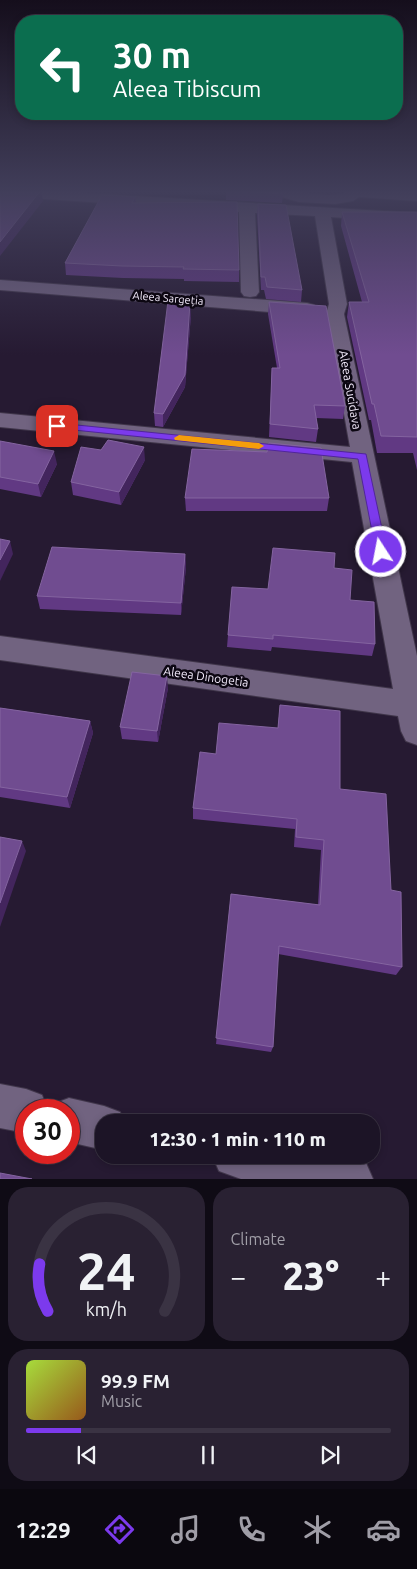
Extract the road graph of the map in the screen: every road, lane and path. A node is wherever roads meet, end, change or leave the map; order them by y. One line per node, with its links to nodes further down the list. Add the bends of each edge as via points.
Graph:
1 (248, 245): 4 (street)
2 (328, 245): 5 (street, Aleea Sucidava, via 338,304)
3 (0, 284): 5 (street, Aleea Sargeția)
4 (250, 292)
5 (335, 314): 7 (street, Aleea Sucidava)
6 (0, 420): 7 (street)
7 (362, 456): 9 (street, Aleea Sucidava)
8 (0, 648): 9 (street, Aleea Dinogetia)
9 (414, 718)
10 (0, 1106): 11 (street)
11 (15, 1109)
12 (80, 1123): 13 (street)
13 (95, 1126)
14 (278, 1164): 15 (street)
15 (350, 1179)

